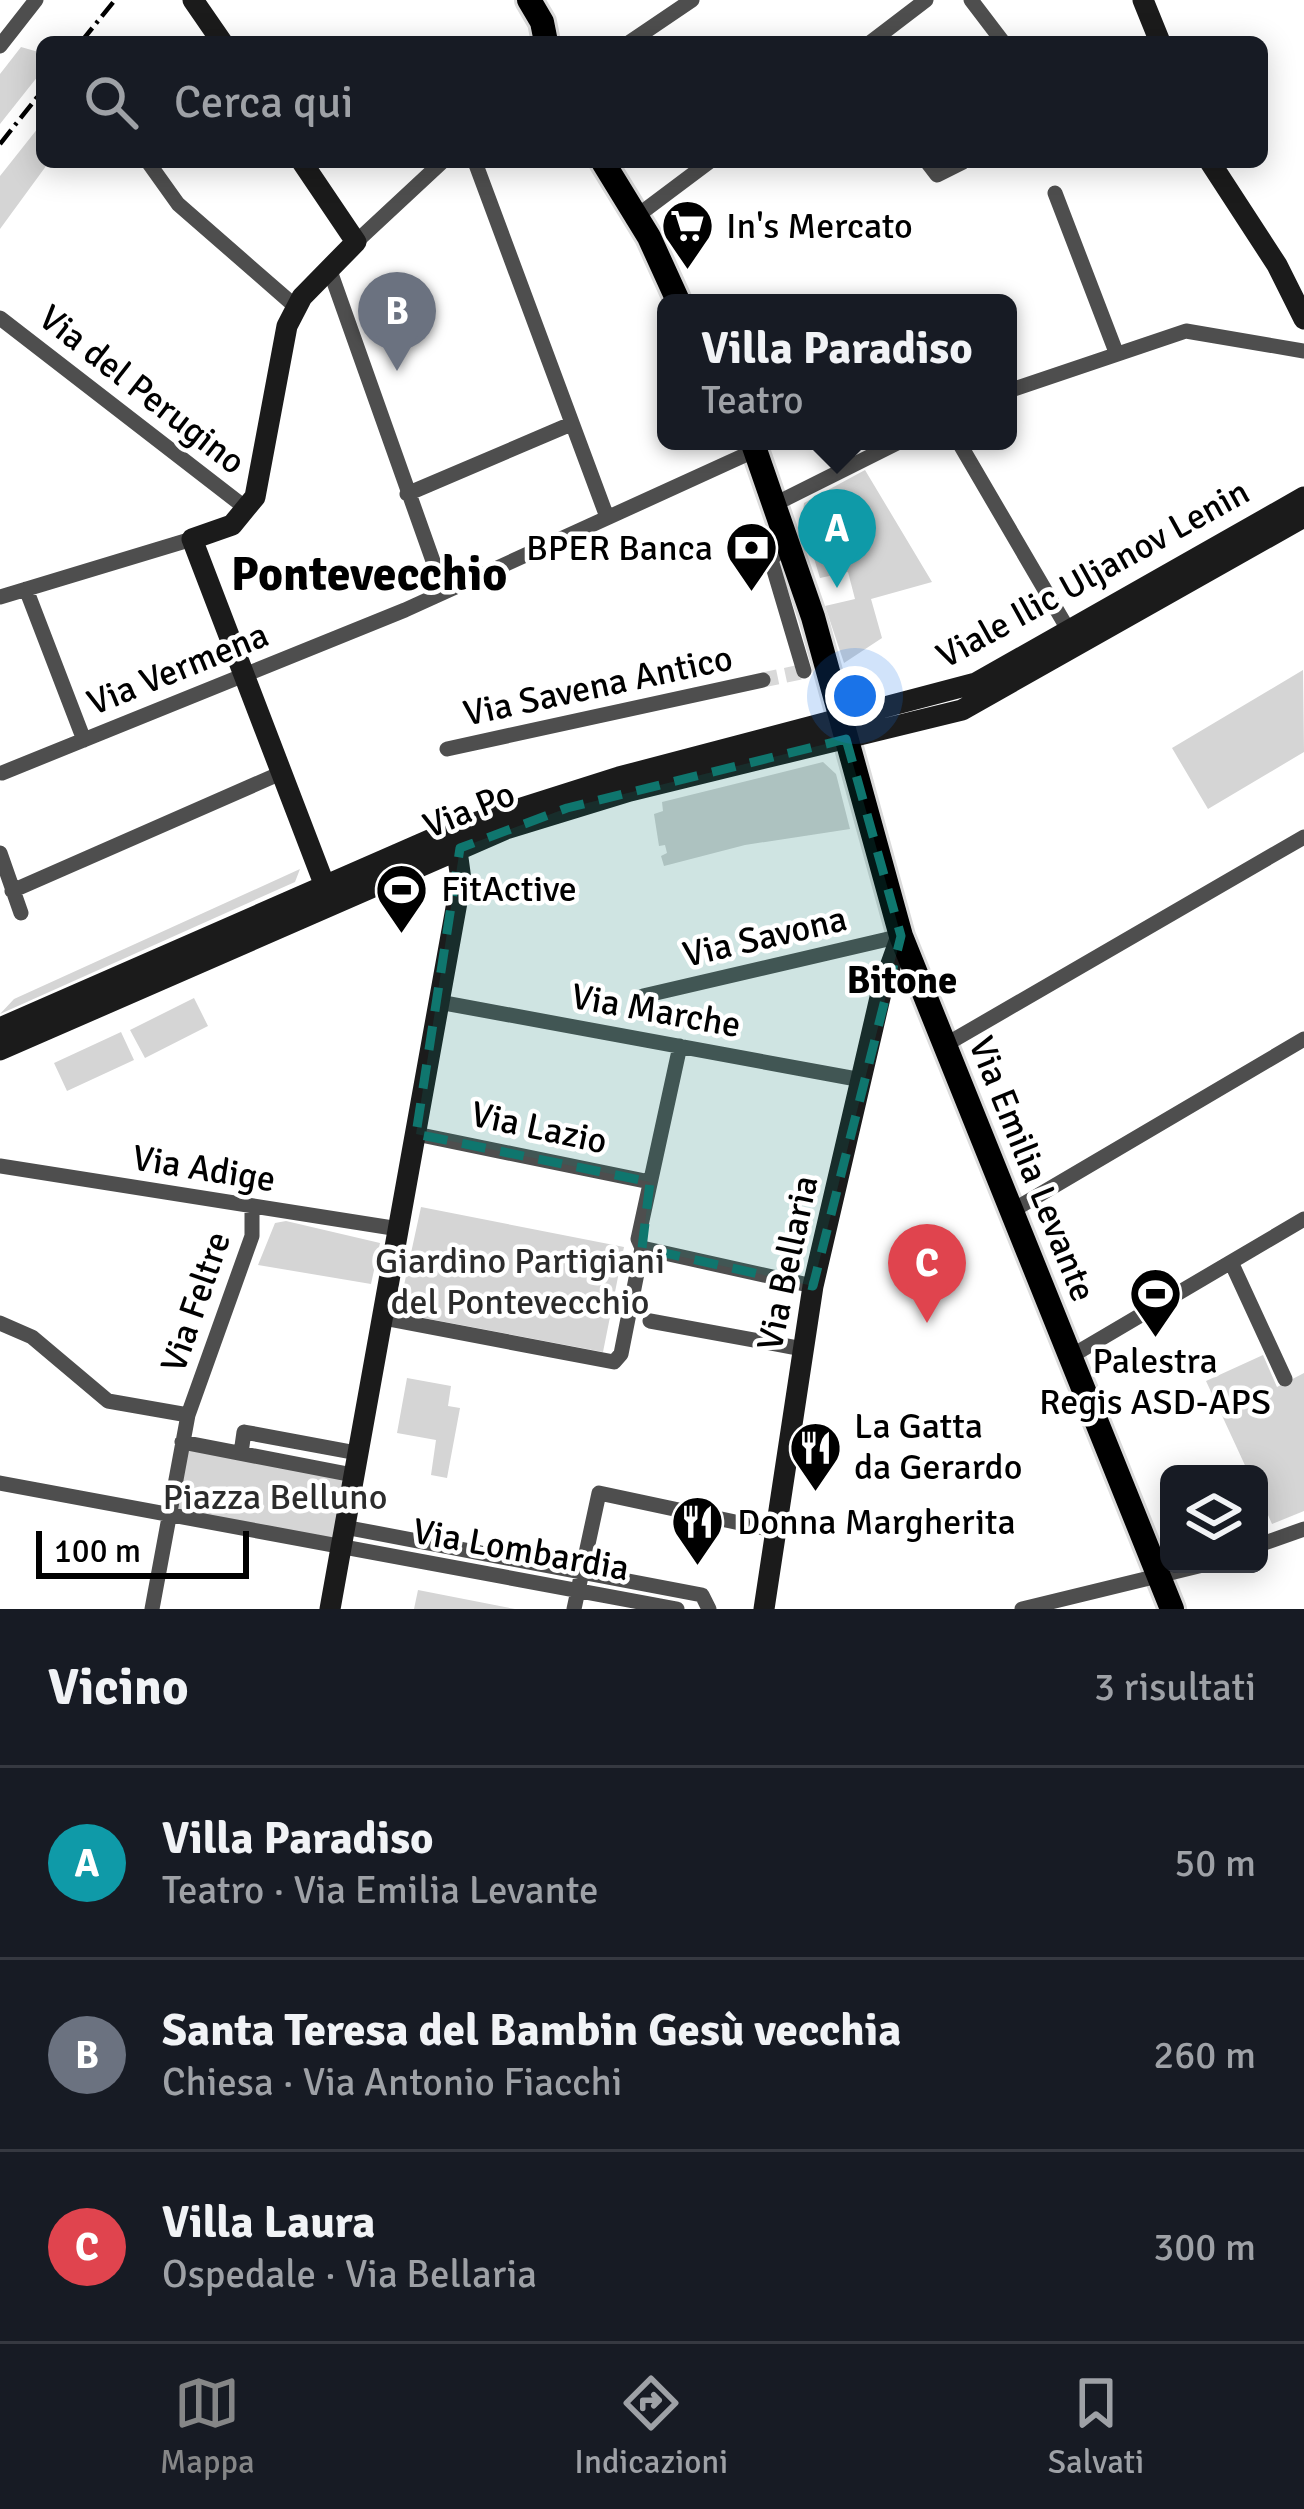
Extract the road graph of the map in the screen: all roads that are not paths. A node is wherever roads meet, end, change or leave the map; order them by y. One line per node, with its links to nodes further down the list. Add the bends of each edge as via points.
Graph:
1 (36, 0): 14 (street)
2 (193, 0): 8 (street)
3 (692, 0): 10 (street)
4 (926, 0): 11 (street)
5 (971, 0): 12 (street)
6 (1143, 0): 13 (street)
7 (529, 1): 9 (main road)
8 (217, 36)
9 (543, 36)
10 (639, 36)
11 (879, 36)
12 (998, 36)
13 (1154, 36)
14 (0, 46)
15 (152, 168): 27 (street, via 178,204)
16 (306, 168): 24 (street)
17 (436, 168): 24 (street)
18 (478, 168): 33 (street)
19 (606, 168): 23 (main road)
20 (702, 168): 23 (street)
21 (1214, 168): 29 (street)
22 (1055, 193): 31 (street)
23 (633, 219): 26 (main road, via 639,244)
24 (356, 242): 25 (street)
25 (329, 268): 27 (street); 38 (street)
26 (674, 294)
27 (296, 307): 41 (street)
28 (0, 318): 41 (street, Via del Perugino)
29 (1304, 319)
30 (1304, 351): 31 (street, via 1200,330)
31 (1116, 352): 32 (street)
32 (1017, 388)
33 (571, 424): 38 (street); 43 (street)
34 (744, 450): 43 (street, Via Vermena)
35 (756, 450): 40 (main road, Via Emilia Levante)
36 (883, 450): 40 (street)
37 (963, 450): 48 (street)
38 (407, 494): 46 (street)
39 (1304, 496): 48 (street, Viale Ilic Uljanov Lenin)
40 (777, 503): 51 (main road, Via Emilia Levante, via 811,670)
41 (248, 509): 44 (street, via 232,525)
42 (1304, 517): 51 (street, Viale Ilic Uljanov Lenin, via 982,700)
43 (607, 518): 46 (street, Via Vermena)
44 (192, 539): 45 (street); 49 (street)
45 (26, 590): 47 (street); 52 (street, Via Vermena)
46 (444, 592): 49 (street, Via Vermena)
47 (0, 597)
48 (1069, 631): 51 (street, Viale Ilic Uljanov Lenin, via 957,691)
49 (243, 675): 52 (street, Via Vermena); 55 (street)
50 (763, 680): 53 (street, Via Savena Antico)
51 (844, 730): 57 (street, Via Po); 62 (main road, Via Emilia Levante)
52 (84, 740): 54 (street, Via Vermena)
53 (447, 749)
54 (2, 772)
55 (281, 773): 59 (street); 60 (street)
56 (1304, 837): 67 (street)
57 (456, 839): 60 (street, Via Po); 64 (street, via 461,880)
58 (0, 853): 59 (street)
59 (12, 891): 61 (street)
60 (328, 893): 65 (street, Via Po); 69 (street, Via Po)
61 (20, 913)
62 (901, 936): 63 (street, Via Savona); 67 (main road, Via Emilia Levante); 70 (street, Via Bellaria)
63 (643, 996)
64 (439, 1002): 68 (street, Via Marche); 71 (street)
65 (0, 1028)
66 (1304, 1039): 75 (street)
67 (945, 1045): 75 (main road, Via Emilia Levante)
68 (680, 1046): 70 (street, Via Marche); 73 (street)
69 (0, 1050)
70 (862, 1080): 80 (street, Via Bellaria)
71 (416, 1133): 73 (street, Via Lazio); 77 (street)
72 (0, 1166): 74 (street, Via Adige)
73 (650, 1182): 78 (street)
74 (252, 1207): 77 (street, Via Adige); 87 (street, Via Feltre, via 252,1236)
75 (1010, 1212): 85 (main road, Via Emilia Levante)
76 (1304, 1219): 79 (street)
77 (400, 1229): 81 (street)
78 (642, 1248): 80 (street); 81 (street, via 614,1362)
79 (1232, 1262): 85 (street); 86 (street)
80 (813, 1286): 84 (street, Via Bellaria)
81 (383, 1318): 89 (street)
82 (650, 1322): 84 (street)
83 (0, 1324): 87 (street, via 32,1337 108,1401)
84 (803, 1349): 93 (street, Via Bellaria)
85 (1068, 1358): 98 (main road, Via Emilia Levante)
86 (1285, 1378)
87 (188, 1415): 88 (street)
88 (182, 1442): 89 (street, via 241,1453 244,1432); 91 (street)
89 (355, 1464): 94 (street)
90 (0, 1483): 91 (street, Via Lombardia)
91 (168, 1514): 94 (street, Via Lombardia); 100 (street)
92 (1304, 1529): 95 (street)
93 (773, 1530): 96 (street, Via Lombardia, via 599,1493); 105 (street, Via Bellaria)
94 (342, 1537): 96 (street, Via Lombardia); 99 (street, Via Lombardia); 101 (street)
95 (1268, 1542)
96 (583, 1573): 99 (street); 104 (street, Via Lombardia, via 702,1595)
97 (1174, 1573): 98 (street)
98 (1159, 1577): 106 (street); 107 (main road, Via Emilia Levante)
99 (579, 1591): 102 (street); 103 (street, Via Lombardia)
100 (152, 1609)
101 (330, 1609)
102 (574, 1609)
103 (677, 1609)
104 (709, 1609)
105 (764, 1609)
106 (1022, 1609)
107 (1172, 1609)

